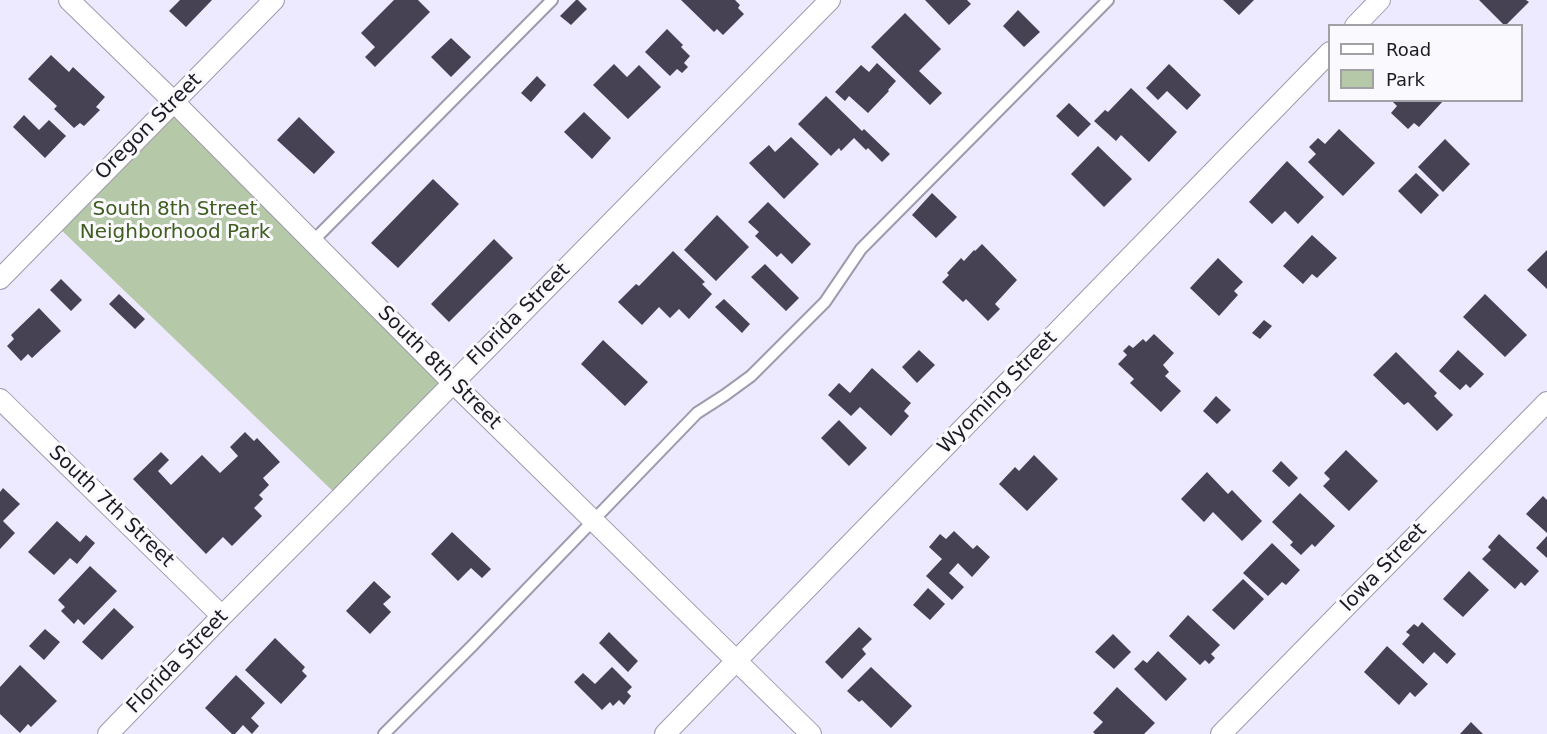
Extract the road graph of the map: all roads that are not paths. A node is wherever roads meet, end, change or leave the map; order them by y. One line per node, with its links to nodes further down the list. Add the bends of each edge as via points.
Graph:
1 (69, 0): 9 (street, South 8th Street)
2 (274, 0): 9 (street, Oregon Street)
3 (552, 0): 10 (lane)
4 (830, 0): 12 (street, Florida Street)
5 (1108, 0): 15 (lane, via 861,249 825,302 751,376 697,413)
6 (1380, 0): 7 (street)
7 (1357, 24)
8 (1328, 53): 17 (street, Wyoming Street)
9 (174, 102): 10 (street, South 8th Street); 11 (street, Oregon Street)
10 (313, 242): 12 (street, South 8th Street)
11 (0, 279)
12 (453, 383): 15 (street, South 8th Street); 16 (street, Florida Street)
13 (0, 399): 16 (street, South 7th Street)
14 (1547, 402): 22 (street, Iowa Street)
15 (592, 520): 17 (street, South 8th Street); 19 (lane)
16 (222, 616): 18 (street, Florida Street)
17 (737, 661): 20 (street, Wyoming Street); 21 (street, South 8th Street)
18 (108, 734)
19 (384, 734)
20 (665, 734)
21 (811, 734)
22 (1221, 734)

